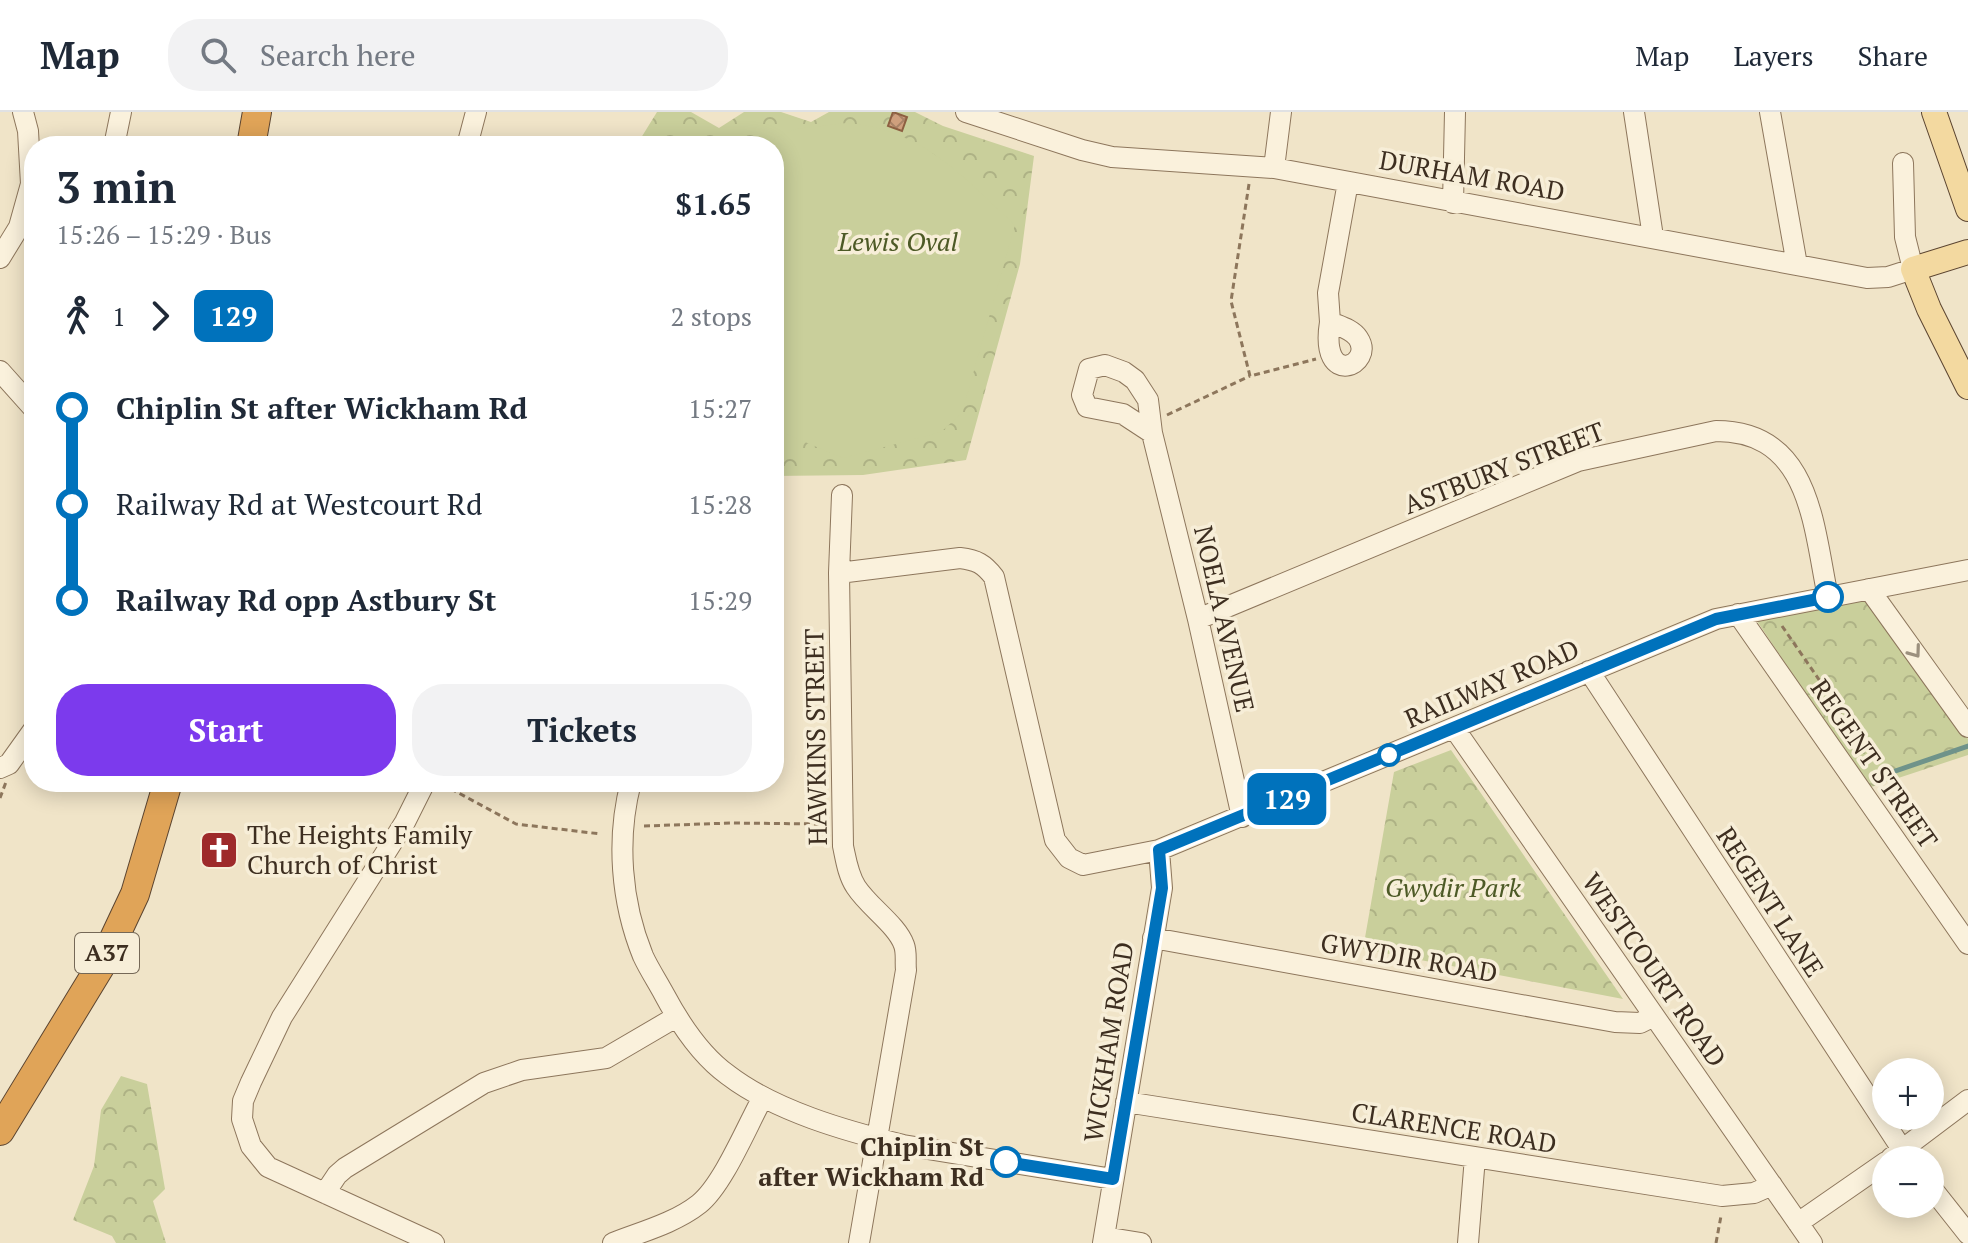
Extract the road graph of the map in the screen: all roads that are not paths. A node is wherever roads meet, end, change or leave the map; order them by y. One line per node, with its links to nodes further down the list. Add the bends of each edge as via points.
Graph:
1 (23, 112): 11 (street)
2 (121, 112): 12 (street)
3 (257, 112): 13 (highway)
4 (476, 112): 14 (street)
5 (966, 112): 16 (street, DURHAM ROAD, via 1112,157)
6 (1281, 112): 16 (street)
7 (1455, 112): 18 (street)
8 (1634, 112): 21 (street)
9 (1770, 112): 24 (street)
10 (1934, 112): 19 (main road)
11 (28, 136)
12 (116, 136)
13 (253, 136)
14 (470, 136)
15 (1903, 163): 25 (street, via 1905,237)
16 (1274, 168): 17 (street, DURHAM ROAD)
17 (1348, 182): 18 (street, DURHAM ROAD); 26 (street, via 1328,293)
18 (1453, 203): 21 (street, DURHAM ROAD)
19 (1968, 209)
20 (24, 212): 23 (street)
21 (1653, 237): 24 (street, DURHAM ROAD)
22 (1968, 252): 25 (main road, DURHAM ROAD)
23 (0, 258)
24 (1797, 265): 25 (street, DURHAM ROAD, via 1867,278)
25 (1913, 269): 28 (main road)
26 (1330, 322)
27 (0, 371): 29 (street)
28 (1968, 387)
29 (24, 390)
30 (1152, 433): 37 (street, NOELA AVENUE)
31 (842, 495): 33 (street, HAWKINS STREET)
32 (1968, 570): 34 (street, RAILWAY ROAD)
33 (839, 573): 47 (street, RAILWAY ROAD, via 960,558 985,566 994,577 1060,850 1083,865); 56 (street, HAWKINS STREET, via 843,846 854,884 900,938 905,954)
34 (1869, 589): 35 (street, RAILWAY ROAD); 39 (street, one-way to 39)
35 (1828, 597): 36 (street, RAILWAY ROAD); 37 (street, ASTBURY STREET, via 1808,500 1796,472 1761,441 1716,431 1578,461)
36 (1738, 614): 38 (street, RAILWAY ROAD); 49 (street, REGENT STREET)
37 (1198, 619): 46 (street, NOELA AVENUE)
38 (1589, 671): 40 (street, RAILWAY ROAD); 57 (street, REGENT LANE)
39 (1968, 727)
40 (1454, 728): 46 (street, RAILWAY ROAD); 50 (street, WESTCOURT ROAD)
41 (24, 743): 42 (street)
42 (0, 768)
43 (165, 792): 55 (highway, A37, via 135,894 103,962)
44 (427, 792): 63 (street, via 276,1028 243,1101 245,1133 259,1158 278,1174)
45 (629, 792): 51 (street, via 622,840 628,907 644,959)
46 (1242, 817): 47 (street, RAILWAY ROAD)
47 (1159, 850): 48 (street, WICKHAM ROAD, via 1162,877)
48 (1153, 938): 50 (street, GWYDIR ROAD, via 1615,1022 1640,1023); 54 (street, WICKHAM ROAD)
49 (1968, 944)
50 (1654, 1016): 62 (street, WESTCOURT ROAD)
51 (676, 1017): 52 (street, via 726,1074); 63 (street, via 606,1058 522,1070 484,1083 345,1168)
52 (763, 1097): 56 (street); 69 (street, via 706,1198 683,1214)
53 (1968, 1100): 58 (street)
54 (1126, 1102): 59 (street, CLARENCE ROAD); 61 (street, WICKHAM ROAD)
55 (0, 1131)
56 (877, 1138): 61 (street); 70 (street, HAWKINS STREET)
57 (1888, 1146)
58 (1911, 1146)
59 (1475, 1157): 62 (street, CLARENCE ROAD, via 1722,1196); 72 (street)
60 (1872, 1174): 65 (street)
61 (1113, 1179): 67 (street, WICKHAM ROAD)
62 (1772, 1185): 65 (street, WESTCOURT ROAD)
63 (325, 1193): 68 (street)
64 (1944, 1204): 66 (street)
65 (1798, 1223): 73 (street, WESTCOURT ROAD)
66 (1968, 1234)
67 (1103, 1240): 71 (street)
68 (434, 1243)
69 (613, 1243)
70 (859, 1243)
71 (1141, 1243)
72 (1468, 1243)
73 (1812, 1243)

